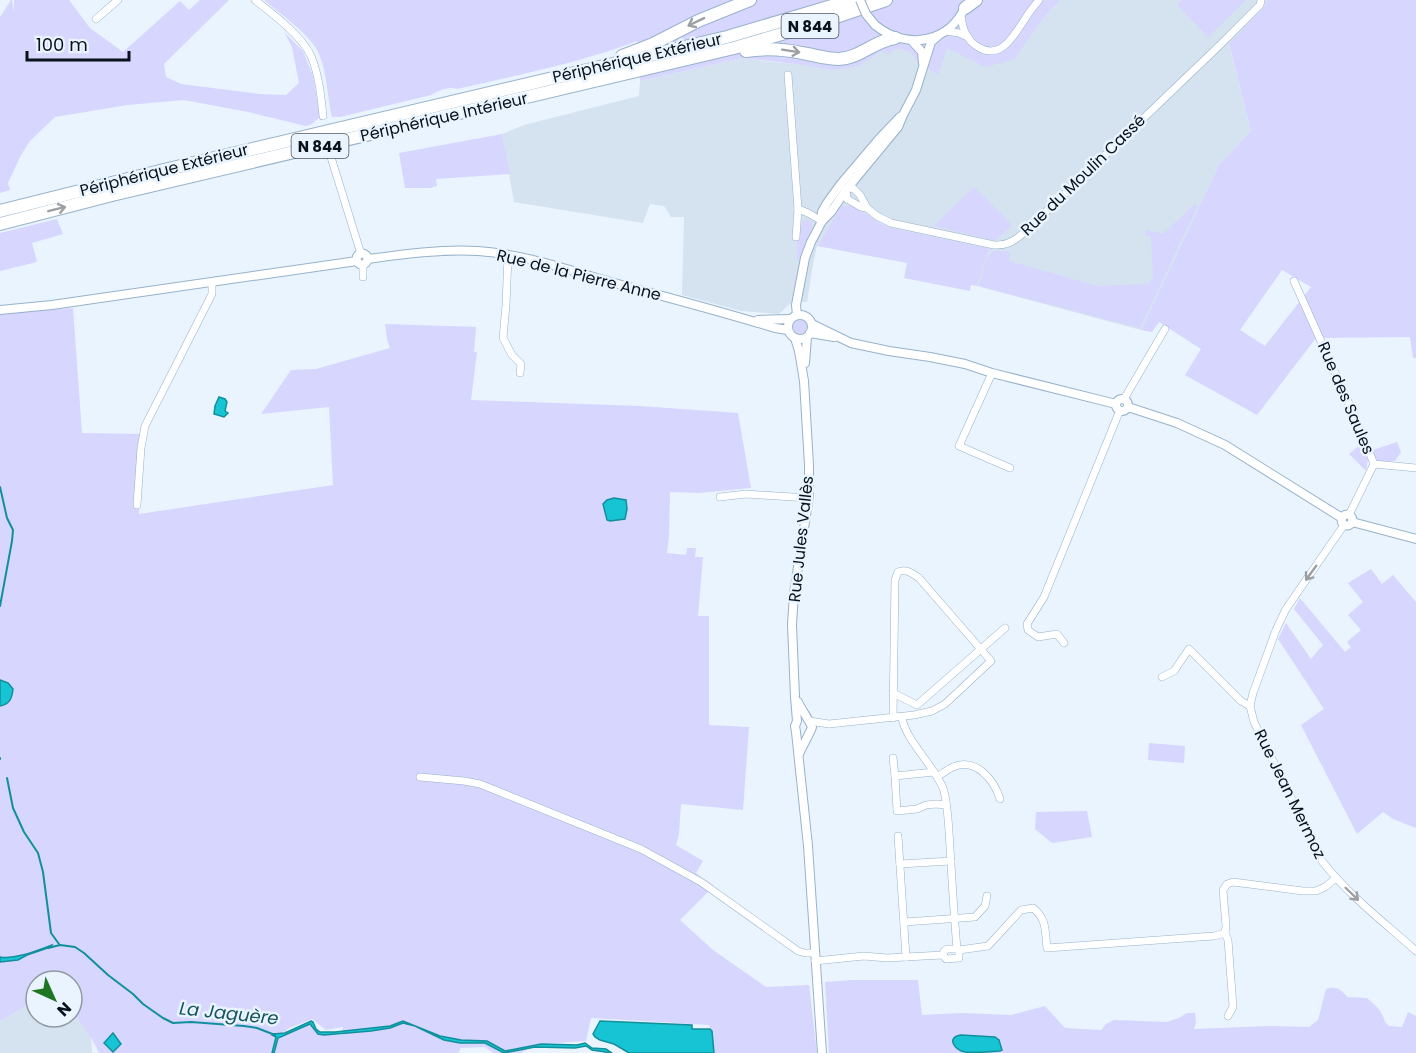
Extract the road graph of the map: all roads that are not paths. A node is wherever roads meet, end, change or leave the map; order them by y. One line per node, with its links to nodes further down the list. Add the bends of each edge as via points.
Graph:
1 (118, 0): 10 (street)
2 (255, 0): 19 (street, via 310,54)
3 (750, 0): 17 (highway, one-way to 17, via 624,55 595,63)
4 (852, 0): 17 (highway, Périphérique Extérieur / N 844, via 727,37)
5 (860, 0): 13 (street, bridge, via 875,26)
6 (886, 0): 15 (highway, Périphérique Intérieur / N 844)
7 (1039, 0): 12 (street, via 1002,47 979,48)
8 (1261, 0): 22 (street, Rue du Moulin Cassé, via 1221,44 1011,243 994,245 891,223)
9 (968, 6): 11 (street); 12 (street, via 963,29)
10 (96, 19)
11 (942, 33): 12 (street); 14 (street); 16 (street, via 931,42)
12 (968, 37)
13 (895, 38): 14 (street); 15 (highway, one-way to 13, via 776,49 838,59)
14 (912, 41): 16 (street, via 922,52)
15 (734, 48): 26 (highway, Périphérique Intérieur / N 844, one-way to 15)
16 (923, 65): 21 (street, via 903,115 879,139)
17 (585, 71): 24 (highway, Périphérique Extérieur / N 844)
18 (788, 75): 23 (street)
19 (323, 116)
20 (330, 154): 29 (street)
21 (846, 188): 22 (street, Rue du Moulin Cassé, via 860,195); 22 (street, Rue du Moulin Cassé, via 848,199); 25 (street, via 827,203)
22 (867, 208)
23 (798, 209): 25 (street); 27 (street)
24 (0, 211)
25 (822, 221): 34 (street, via 805,258)
26 (0, 224)
27 (796, 237)
28 (508, 256): 29 (street, Rue de la Pierre Anne, via 447,251); 35 (street, Rue de la Pierre Anne); 42 (street, via 503,338 520,364)
29 (362, 260): 30 (street); 32 (street, Rue de la Pierre Anne)
30 (363, 278)
31 (1294, 281): 46 (street, Rue des Saules)
32 (212, 282): 33 (street, Rue de la Pierre Anne); 51 (street, via 212,294 145,426)
33 (0, 310)
34 (797, 316): 35 (street, Rue de la Pierre Anne); 36 (street, via 808,318); 38 (street, via 788,322)
35 (752, 321): 38 (street, Rue de la Pierre Anne)
36 (812, 324): 39 (street); 40 (street)
37 (1165, 329): 45 (street)
38 (788, 330): 41 (street)
39 (808, 335): 40 (street); 41 (street); 44 (street, Rue Jules Vallès)
40 (837, 337): 43 (street)
41 (795, 339): 44 (street, Rue Jules Vallès)
42 (520, 373)
43 (992, 373): 45 (street); 47 (street, via 959,446)
44 (804, 381): 50 (street, Rue Jules Vallès)
45 (1122, 405): 52 (street, via 1177,423 1225,445); 55 (street, via 1044,597 1027,624 1028,630 1038,637 1057,634)
46 (1374, 464): 48 (street); 52 (street, Rue des Saules)
47 (1010, 468)
48 (1416, 468)
49 (720, 497): 50 (street, via 746,494)
50 (808, 498): 61 (street, Rue Jules Vallès, via 792,625 795,697)
51 (137, 505)
52 (1347, 520): 53 (street); 59 (street, one-way to 59, via 1286,609)
53 (1416, 539)
54 (1005, 628): 56 (street)
55 (1064, 643)
56 (980, 649): 58 (street, via 917,705); 58 (street, via 919,578 907,571 898,572); 60 (street, via 991,662 945,704 932,711)
57 (1162, 677): 59 (street, via 1174,671 1189,649)
58 (893, 693): 60 (street)
59 (1250, 706): 75 (street, Rue Jean Mermoz, via 1299,816 1322,861)
60 (897, 717): 62 (street); 67 (street)
61 (804, 720): 62 (street); 63 (street, via 795,726); 64 (street, via 812,726)
62 (829, 724): 64 (street)
63 (796, 732): 64 (street); 65 (street)
64 (809, 733): 65 (street)
65 (799, 754): 82 (street)
66 (893, 758): 68 (street)
67 (935, 775): 68 (street); 70 (street, via 955,766 978,769 988,776); 71 (street, via 944,789)
68 (895, 776): 71 (street, via 897,811)
69 (420, 777): 82 (street, via 480,784 641,849 701,882 798,951)
70 (1000, 799)
71 (946, 805): 73 (street)
72 (898, 836): 74 (street)
73 (951, 861): 74 (street); 77 (street)
74 (900, 864): 78 (street)
75 (1336, 878): 79 (street, via 1316,891 1227,884 1223,890); 81 (street, Rue Jean Mermoz, one-way to 81)
76 (987, 896): 77 (street, via 985,906 975,917)
77 (954, 919): 78 (street); 80 (street)
78 (904, 922): 83 (street)
79 (1225, 933): 80 (street, via 1047,948 1044,921 1033,908 1021,910 988,946); 84 (street, via 1233,1006)
80 (958, 950): 83 (street)
81 (1416, 951)
82 (815, 957): 83 (street); 85 (street)
83 (906, 957)
84 (1228, 1016)
85 (822, 1053)

